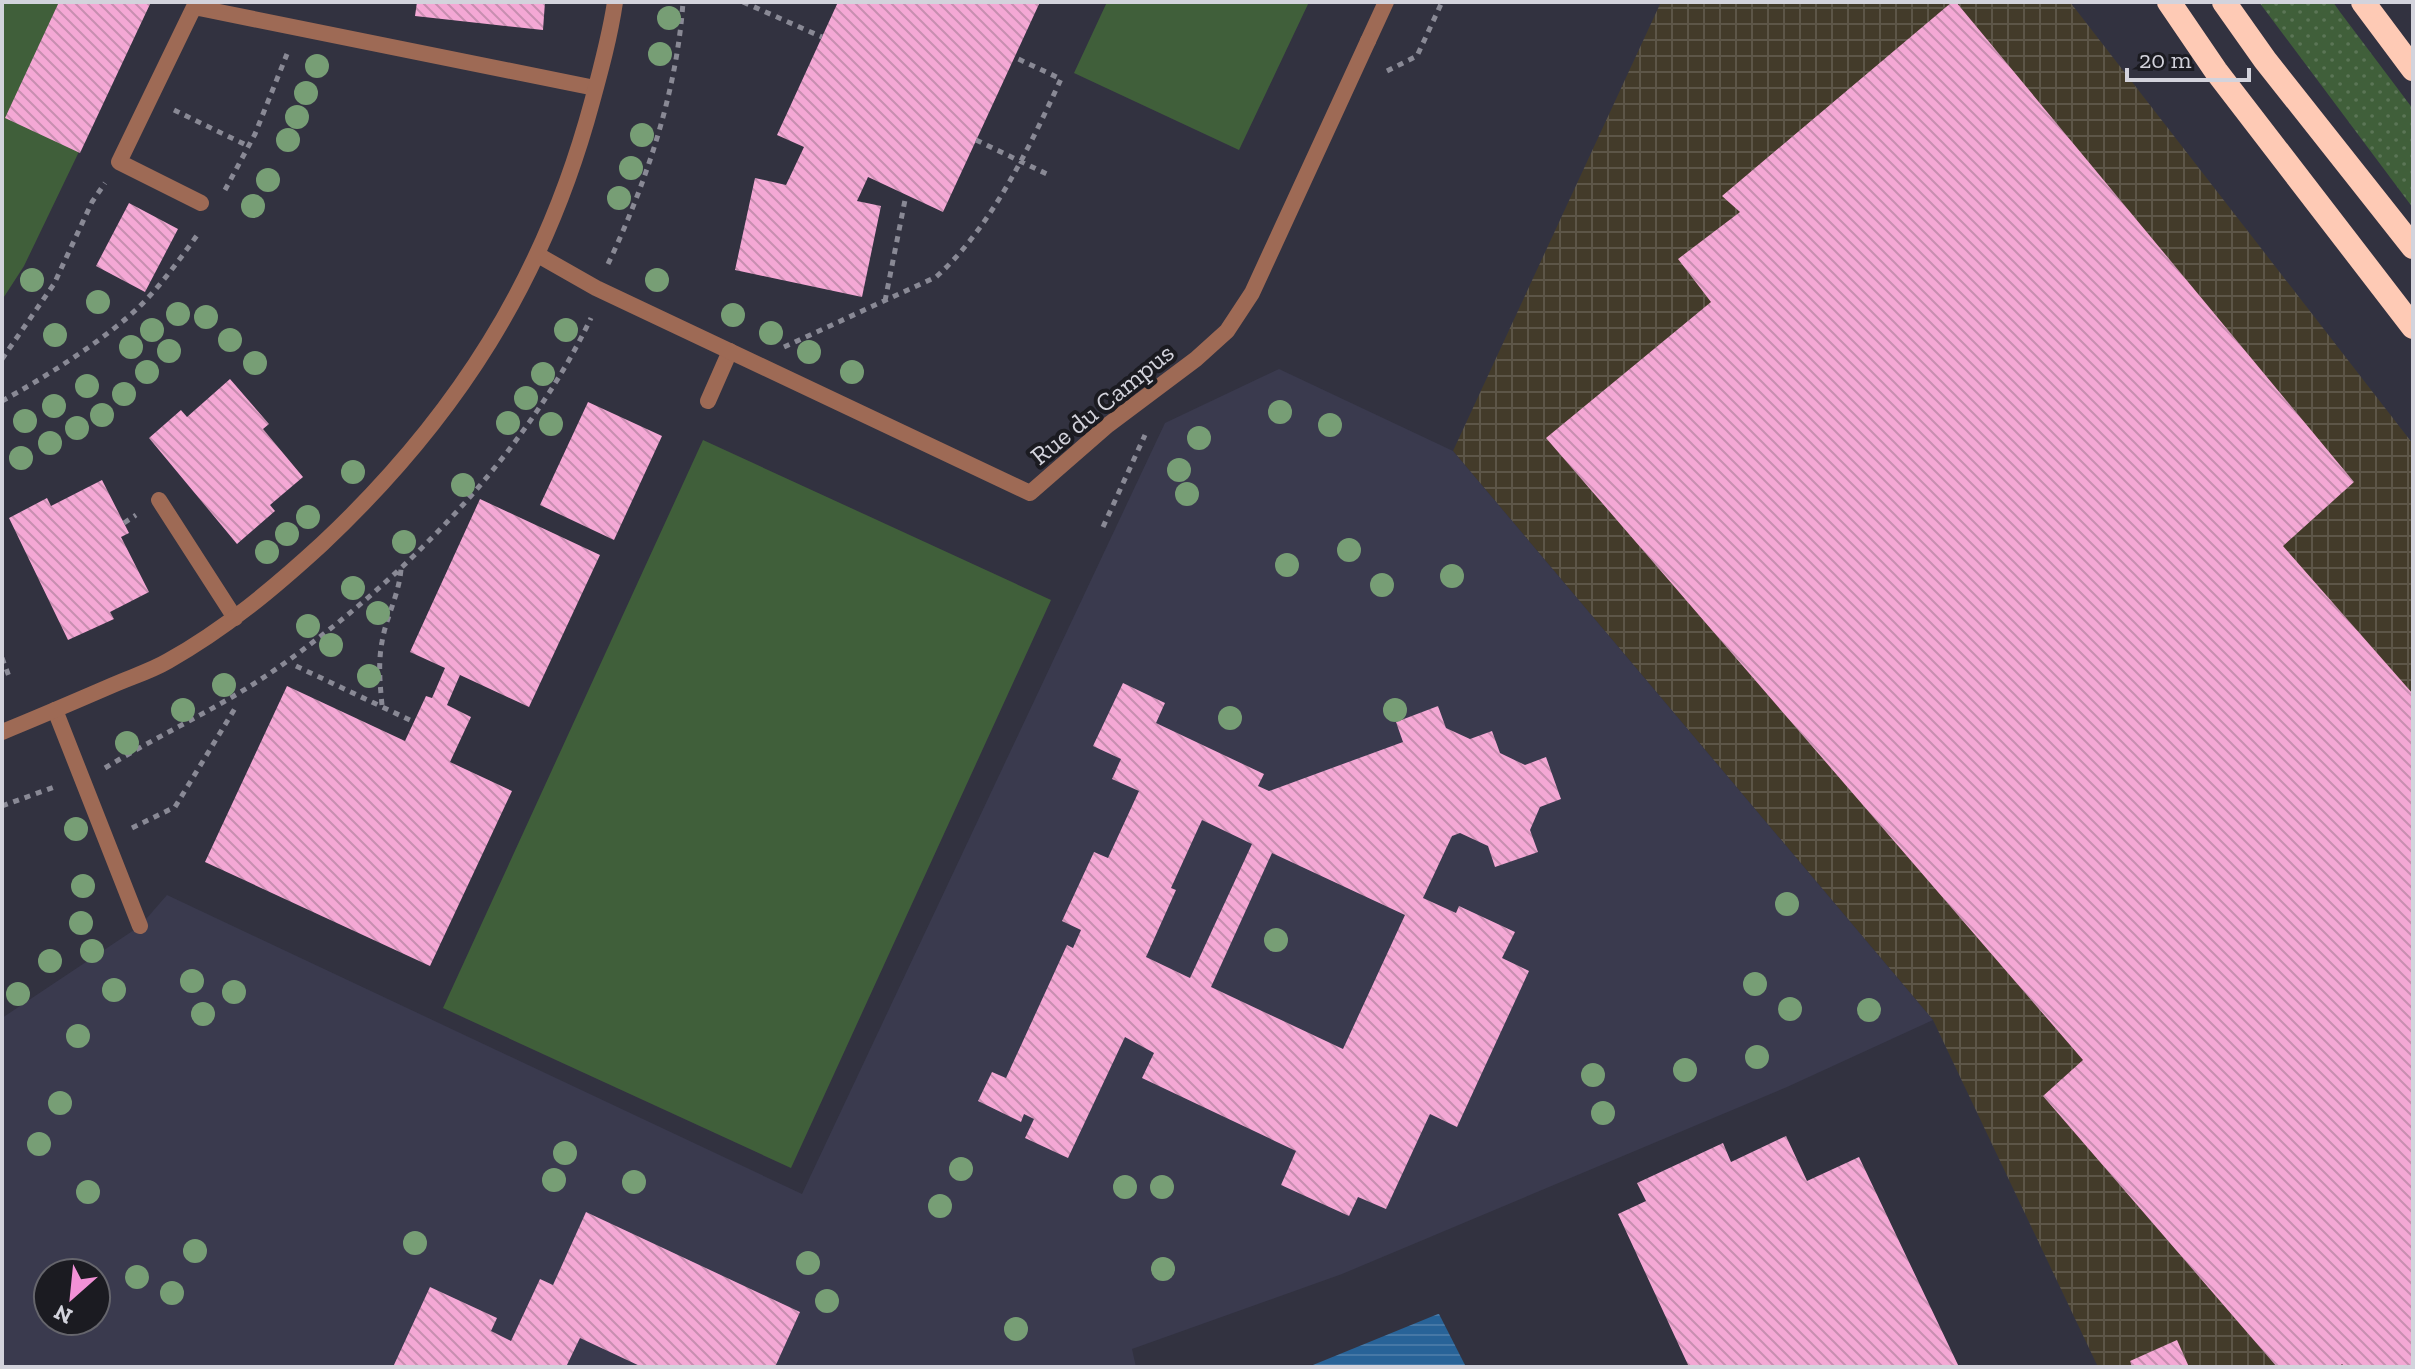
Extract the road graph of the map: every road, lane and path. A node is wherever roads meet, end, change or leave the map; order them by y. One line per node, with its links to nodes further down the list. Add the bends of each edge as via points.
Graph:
1 (615, 2): 13 (street)
2 (683, 2): 27 (path, via 671,81 654,141)
3 (743, 2): 9 (path)
4 (1386, 2): 14 (street, Rue du Campus)
5 (1442, 2): 14 (path, via 1417,56)
6 (2169, 2): 29 (highway)
7 (2224, 2): 25 (highway)
8 (2363, 2): 12 (highway)
9 (822, 37)
10 (291, 45): 17 (path)
11 (1014, 57): 19 (path, via 1061,79)
12 (2413, 69)
13 (595, 88): 18 (street, via 194,7); 26 (street, via 569,181)
14 (1343, 92): 32 (street, Rue du Campus, via 1252,293 1227,331 1030,493)
15 (163, 105): 17 (path)
16 (976, 140): 19 (path)
17 (248, 146): 21 (path)
18 (119, 162): 23 (street); 31 (path, via 92,202 54,284)
19 (1023, 162): 20 (path); 28 (path, via 957,259 936,277)
20 (1049, 175)
21 (223, 193)
22 (906, 195): 28 (path)
23 (201, 203)
24 (198, 234): 33 (path, via 139,307)
25 (2413, 247)
26 (538, 255): 27 (street, Rue du Campus); 39 (street, via 490,344 373,496)
27 (596, 288): 30 (street, Rue du Campus); 38 (path, via 596,308 541,403 472,494)
28 (885, 302): 32 (path)
29 (2413, 327)
30 (730, 351): 32 (street, Rue du Campus); 34 (street)
31 (2, 359)
32 (751, 361)
33 (2, 401)
34 (708, 401)
35 (1151, 423): 37 (path)
36 (159, 500): 39 (street)
37 (1103, 527)
38 (401, 568): 44 (path, via 382,641); 48 (path, via 276,669)
39 (235, 618): 45 (street, via 167,662)
40 (2, 658): 42 (path)
41 (296, 666): 44 (path)
42 (10, 679)
43 (237, 705): 51 (path, via 175,807)
44 (382, 705): 46 (path)
45 (55, 710): 47 (street); 51 (street)
46 (414, 722)
47 (2, 732)
48 (102, 772)
49 (63, 788): 50 (path, via 55,785)
50 (2, 806)
51 (106, 840): 52 (street)
52 (140, 926)

